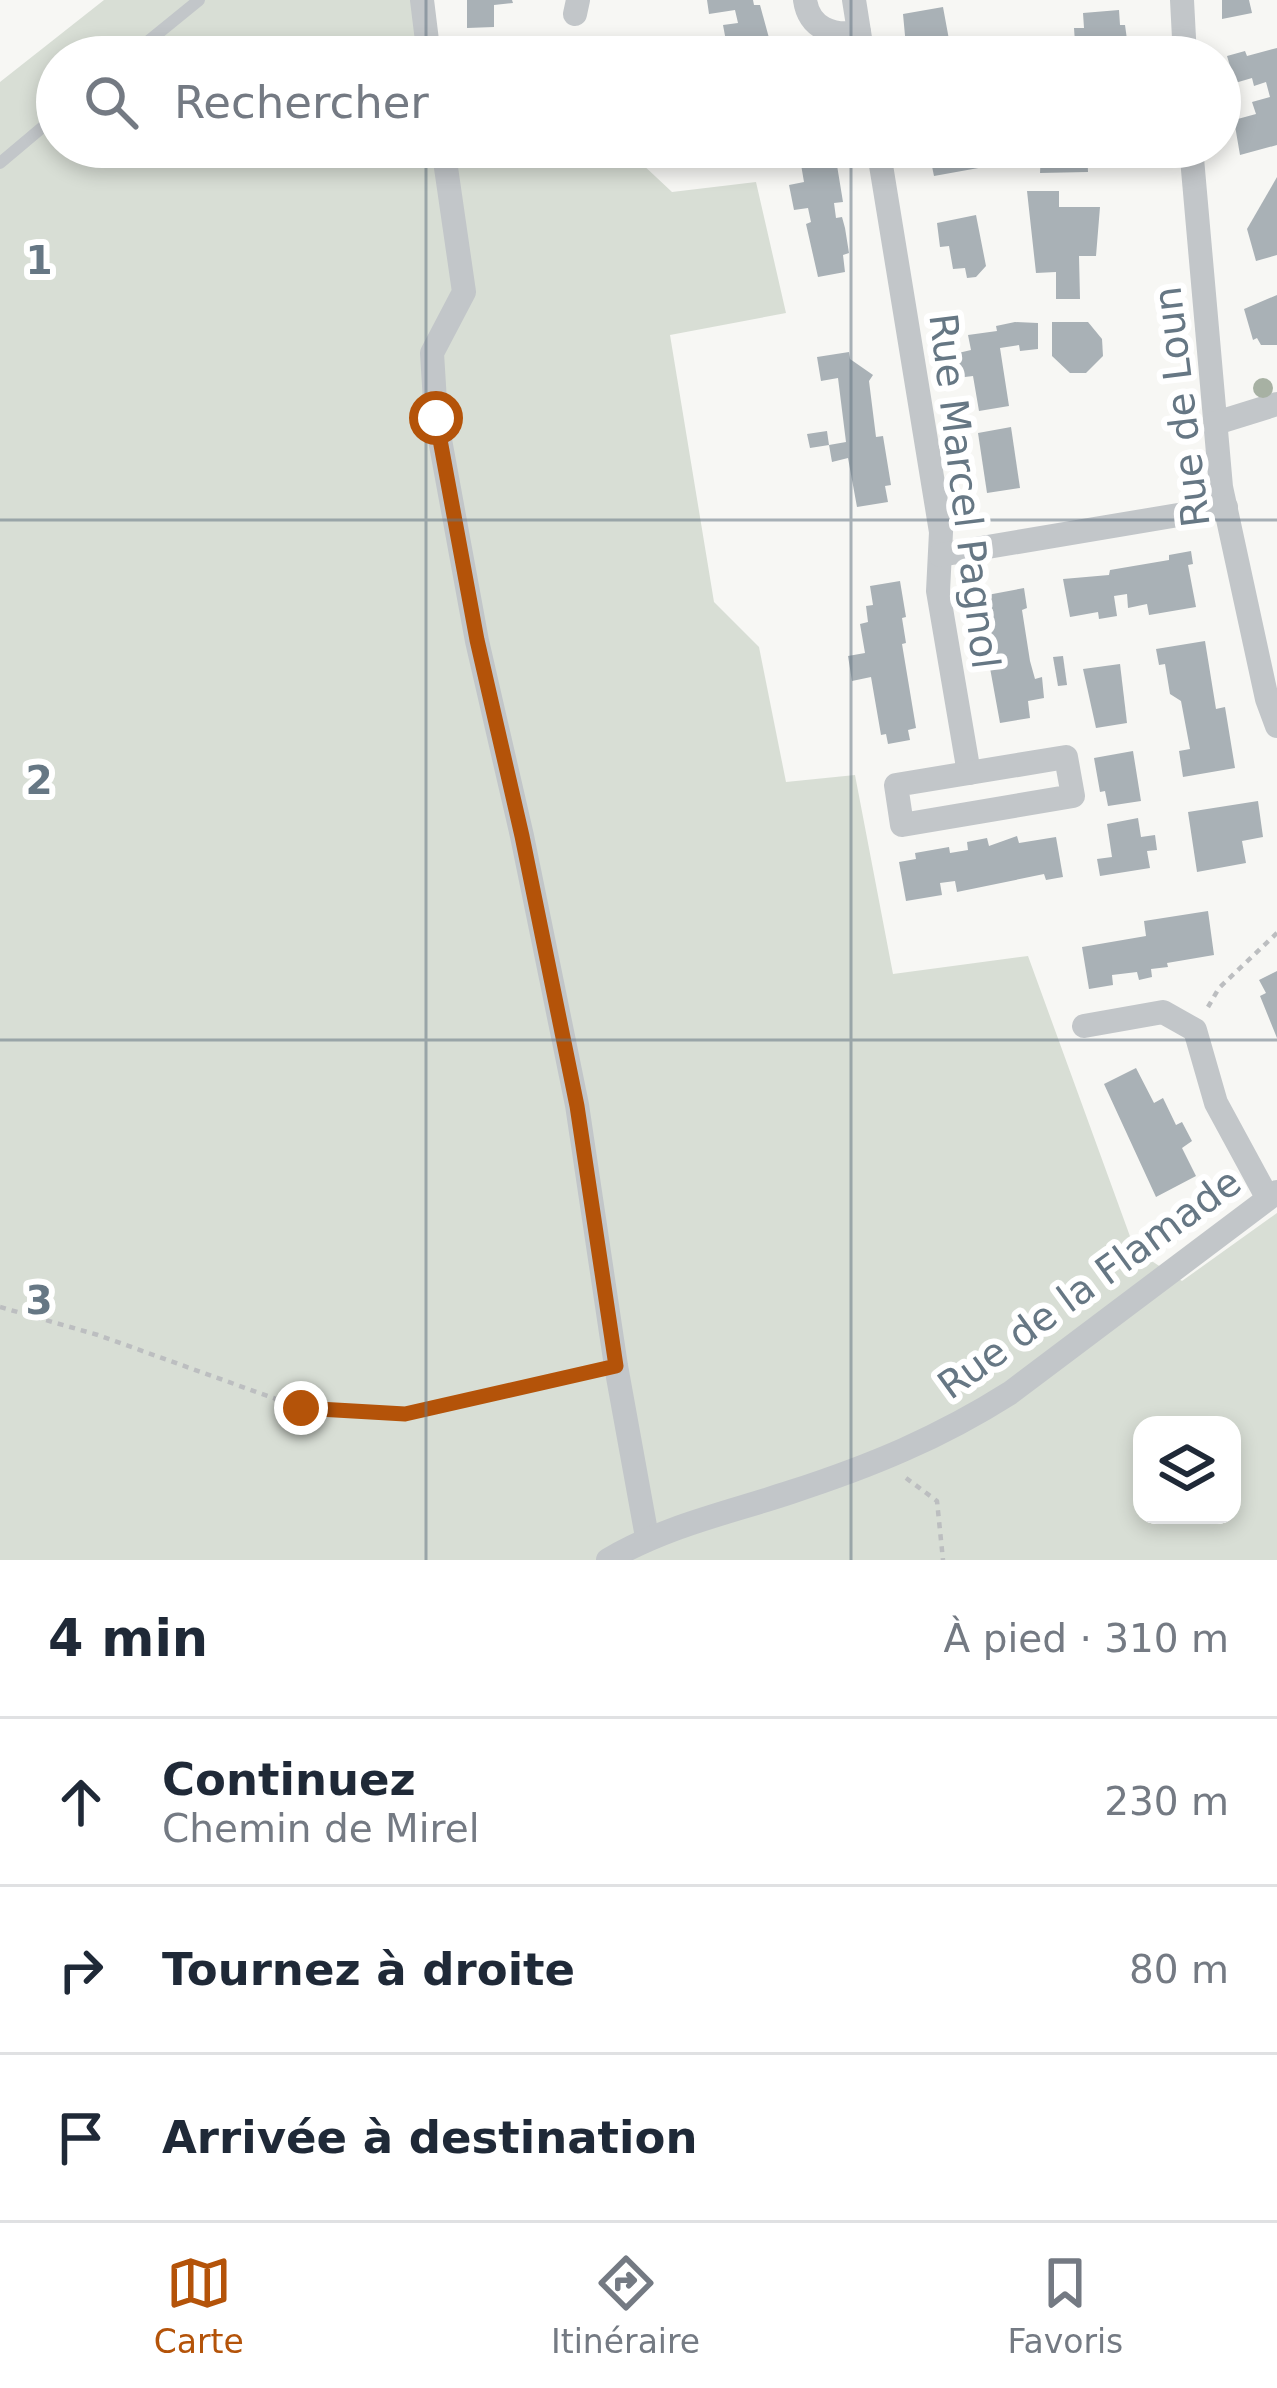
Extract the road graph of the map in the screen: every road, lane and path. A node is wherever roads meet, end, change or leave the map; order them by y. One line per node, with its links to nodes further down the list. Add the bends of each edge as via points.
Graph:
1 (199, 0): 6 (lane)
2 (422, 0): 7 (street)
3 (805, 0): 8 (street, via 811,19)
4 (854, 0): 9 (street)
5 (1182, 0): 10 (street)
6 (155, 36)
7 (426, 36)
8 (840, 36)
9 (860, 36)
10 (1184, 36)
11 (36, 133): 12 (lane)
12 (0, 163)
13 (446, 168): 27 (street, via 464,292 432,353 436,418 577,1106)
14 (881, 168): 19 (street, Rue Marcel Pagnol)
15 (1193, 168): 17 (street, Rue de Loun)
16 (1277, 404): 17 (street)
17 (1216, 423): 18 (street, Rue de Loun)
18 (1226, 507): 19 (street); 20 (street, Rue de Loun)
19 (940, 555): 21 (street, Rue Marcel Pagnol, via 938,591)
20 (1277, 726)
21 (969, 773): 21 (street, via 896,785 902,825 1073,796 1066,757)
22 (1277, 933): 24 (path, via 1219,988)
23 (1084, 1027): 24 (street, via 1163,1012)
24 (1195, 1030): 25 (street, via 1216,1103)
25 (1272, 1195): 28 (street, Rue de la Flamade, via 1010,1393)
26 (0, 1307): 27 (path, via 301,1408 405,1414)
27 (616, 1366): 29 (street)
28 (881, 1461): 29 (street, Rue de la Flamade); 31 (path, via 937,1501)
29 (647, 1537): 30 (street, Rue de la Flamade)
30 (608, 1560)
31 (944, 1560)

